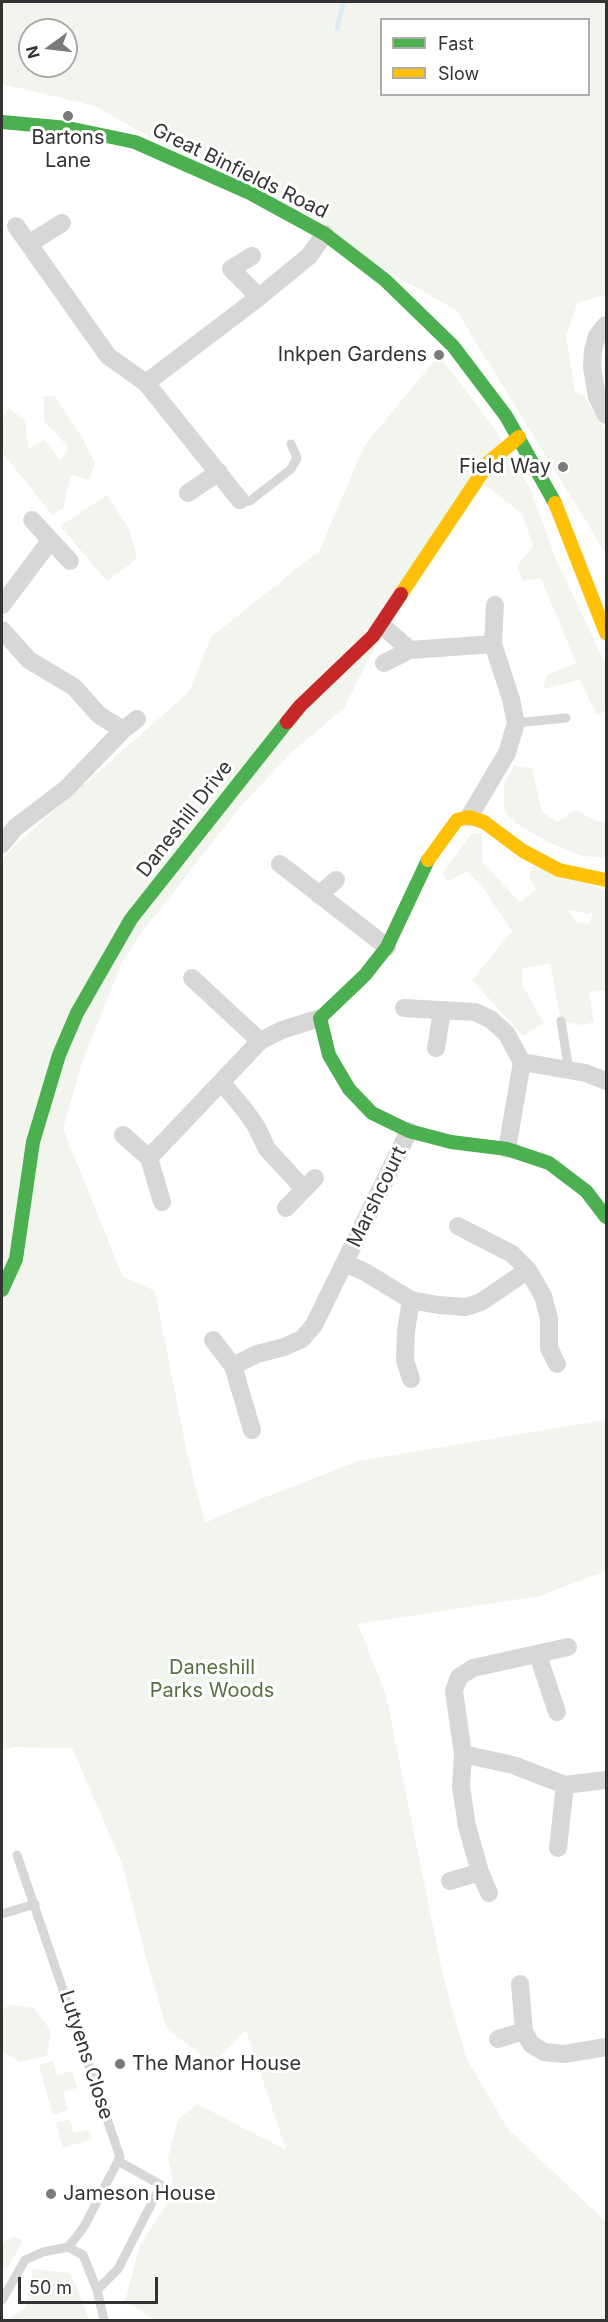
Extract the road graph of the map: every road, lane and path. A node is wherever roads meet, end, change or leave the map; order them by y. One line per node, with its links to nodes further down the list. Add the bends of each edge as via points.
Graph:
1 (2, 122): 4 (street, Great Binfields Road, via 68,128 135,142 250,193)
2 (62, 223): 5 (street)
3 (16, 226): 5 (street)
4 (325, 234): 7 (street, via 309,256); 11 (street, Great Binfields Road, via 385,280 446,339 482,382)
5 (30, 243): 9 (street, via 108,356)
6 (252, 256): 7 (street, via 231,269)
7 (259, 297): 9 (street)
8 (606, 325): 10 (street, via 597,336 592,367 597,397)
9 (146, 382): 13 (street)
10 (606, 415)
11 (519, 437): 19 (street, Great Binfields Road); 58 (street, Daneshill Drive, via 489,462 373,636 300,706 131,919 77,1013 59,1055 33,1142 16,1259)
12 (291, 444): 15 (lane, via 297,458 291,469 250,501)
13 (219, 472): 14 (street); 15 (street)
14 (188, 493)
15 (240, 500)
16 (32, 520): 17 (street)
17 (50, 541): 18 (street); 21 (street)
18 (70, 561)
19 (599, 593): 24 (street, Great Binfields Road)
20 (495, 604): 25 (street)
21 (2, 605)
22 (2, 630): 31 (street, via 29,660 74,687 99,715 130,725 66,789 16,827)
23 (386, 630): 26 (street)
24 (606, 633)
25 (493, 644): 26 (street); 29 (street)
26 (410, 650): 27 (street)
27 (384, 663)
28 (566, 718): 29 (lane)
29 (516, 723): 30 (street, via 507,753)
30 (469, 817): 34 (street, via 484,822 523,851 559,870); 36 (street, via 457,820 424,865)
31 (2, 844)
32 (280, 864): 35 (street)
33 (336, 880): 35 (street)
34 (606, 880)
35 (319, 895): 36 (street)
36 (387, 947): 40 (street, via 365,975)
37 (192, 978): 42 (street)
38 (404, 1008): 39 (street)
39 (442, 1011): 43 (street); 44 (street, via 475,1012 490,1019 506,1033)
40 (320, 1018): 42 (street); 48 (street, via 329,1055 349,1089 372,1113)
41 (561, 1021): 45 (lane)
42 (260, 1041): 47 (street)
43 (436, 1048)
44 (522, 1062): 45 (street); 50 (street)
45 (569, 1071): 46 (street)
46 (606, 1081)
47 (222, 1083): 51 (street); 53 (street, via 244,1108 267,1149 309,1183)
48 (409, 1131): 50 (street, via 451,1142); 56 (street, Marshcourt)
49 (123, 1135): 51 (street)
50 (507, 1149): 54 (street, via 549,1163 586,1191)
51 (149, 1158): 52 (street)
52 (162, 1202)
53 (286, 1208)
54 (606, 1217)
55 (458, 1226): 57 (street, via 512,1254)
56 (345, 1263): 59 (street, Marshcourt); 62 (street, Marshcourt, via 314,1325 302,1339)
57 (528, 1270): 59 (street, Marshcourt, via 480,1302 466,1306); 61 (street, via 543,1296 549,1318 549,1348)
58 (2, 1290)
59 (411, 1300): 63 (street, via 405,1360)
60 (213, 1340): 62 (street)
61 (557, 1364)
62 (233, 1366): 64 (street)
63 (411, 1379)
64 (252, 1430)
65 (568, 1647): 66 (street)
66 (538, 1655): 67 (street); 68 (street, via 473,1668 459,1677 454,1691)
67 (557, 1712)
68 (463, 1754): 70 (street, via 513,1765); 73 (street, via 461,1787)
69 (606, 1780): 70 (street)
70 (565, 1785): 71 (street)
71 (558, 1848)
72 (17, 1855): 76 (lane, Lutyens Close)
73 (480, 1872): 74 (street); 75 (street)
74 (450, 1881)
75 (489, 1893)
76 (35, 1904): 77 (lane); 82 (lane, Lutyens Close, via 120,2157)
77 (2, 1914)
78 (520, 1984): 79 (street)
79 (524, 2031): 80 (street); 81 (street, via 531,2044 544,2052 564,2054)
80 (498, 2039)
81 (606, 2047)
82 (118, 2161): 83 (lane, via 85,2225); 84 (lane, via 161,2185 118,2269)
83 (68, 2247): 84 (lane, via 83,2255); 85 (lane, via 25,2260)
84 (97, 2290): 86 (lane)
85 (2, 2300)
86 (104, 2320)

